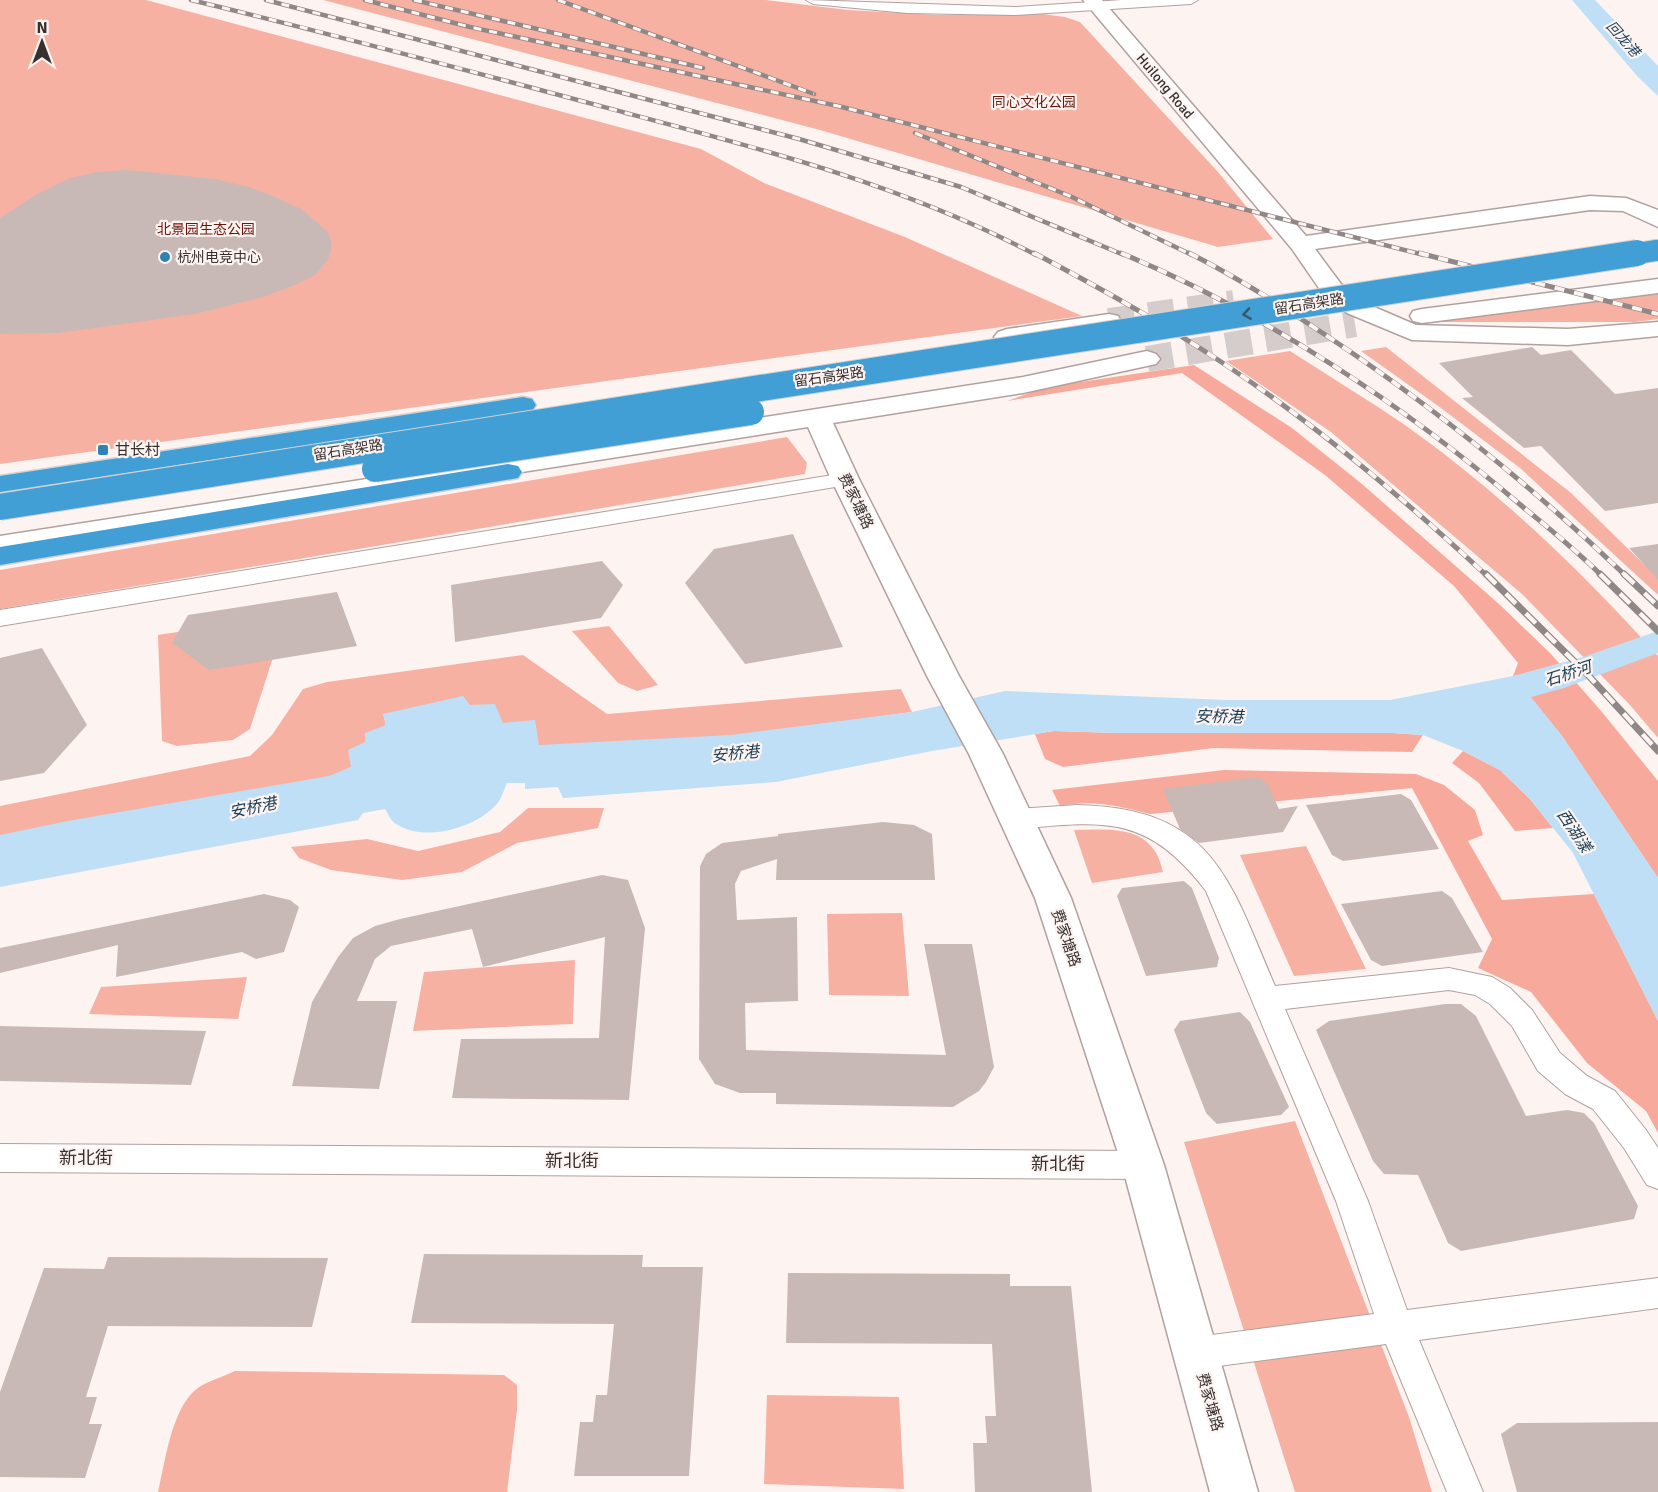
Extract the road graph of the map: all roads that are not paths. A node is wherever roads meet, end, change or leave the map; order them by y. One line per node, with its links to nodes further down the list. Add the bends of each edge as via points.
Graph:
1 (813, 0): 3 (street, via 907,9 1015,11)
2 (1191, 0): 3 (street)
3 (1094, 2): 6 (main road, Huilong Road)
4 (1658, 220): 6 (main road, via 1622,202 1590,203)
5 (1658, 241): 10 (main road)
6 (1300, 244): 10 (main road, Huilong Road)
7 (1658, 250): 17 (highway, 留石高架路, one-way to 17, bridge, via 1142,331)
8 (1658, 273): 17 (highway, 留石高架路, bridge)
9 (1658, 286): 13 (main road)
10 (1332, 288): 11 (main road); 13 (main road, Huilong Road, via 1356,308)
11 (1283, 296)
12 (1109, 321): 21 (main road)
13 (1385, 321): 14 (main road); 15 (main road, Huilong Road, via 1412,332 1568,337)
14 (1355, 324)
15 (1658, 329)
16 (1147, 359): 18 (main road, via 1023,385)
17 (730, 403): 20 (highway, bridge, via 524,405); 22 (highway, 留石高架路, bridge); 23 (highway, 留石高架路, bridge); 25 (highway, bridge, via 508,472)
18 (817, 416): 19 (main road, 费家塘路); 24 (main road)
19 (845, 479): 26 (street); 27 (main road, 费家塘路)
20 (0, 484)
21 (0, 497)
22 (0, 507)
23 (0, 529)
24 (0, 545)
25 (0, 556)
26 (0, 618)
27 (1016, 819): 28 (street, via 1087,813 1135,819 1164,831 1202,862 1218,886); 30 (main road, 费家塘路, via 1053,898)
28 (1266, 999): 31 (street, via 1449,980 1482,985 1522,1018 1549,1062 1576,1085 1604,1100); 33 (street, via 1352,1201)
29 (0, 1158): 30 (street, 新北街)
30 (1143, 1165): 34 (main road, 费家塘路)
31 (1658, 1175)
32 (1658, 1293): 33 (street)
33 (1396, 1327): 34 (street); 36 (street)
34 (1196, 1353): 35 (main road, 费家塘路)
35 (1234, 1492)
36 (1465, 1492)

